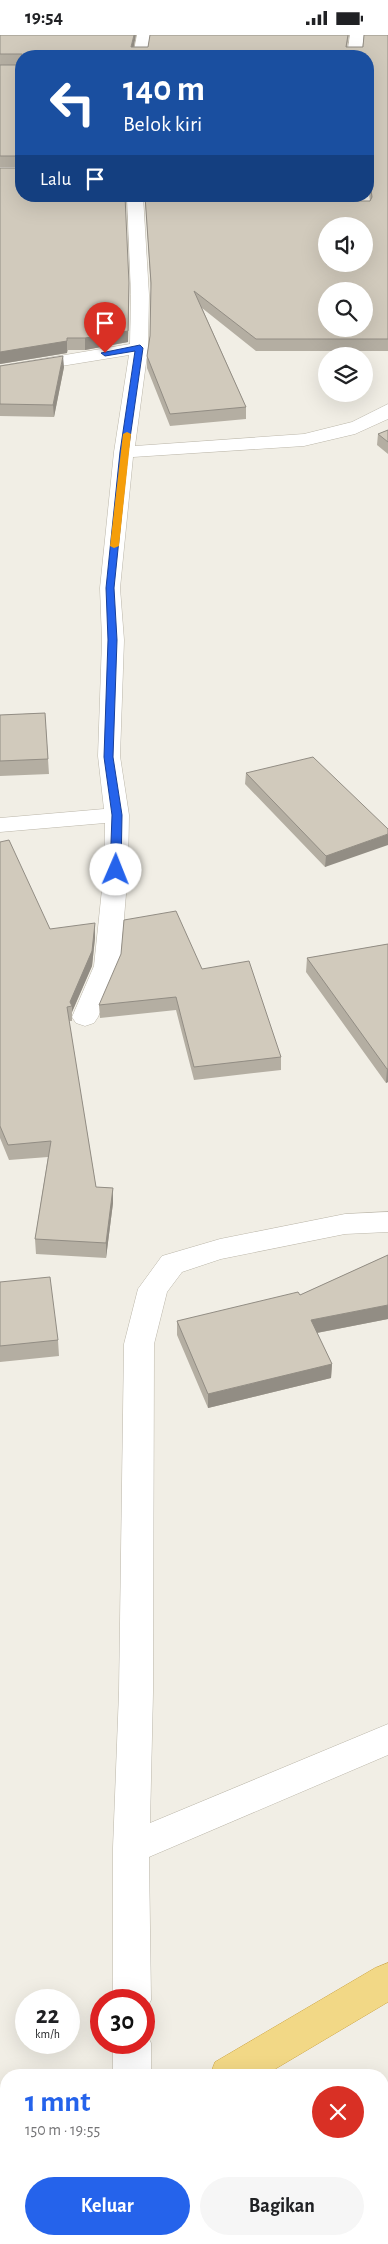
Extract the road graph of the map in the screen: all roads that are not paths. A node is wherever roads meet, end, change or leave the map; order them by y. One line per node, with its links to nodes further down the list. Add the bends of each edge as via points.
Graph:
1 (144, 35): 3 (street)
2 (357, 35): 4 (street)
3 (141, 50)
4 (355, 50)
5 (135, 202): 6 (street)
6 (140, 348): 7 (street); 9 (street)
7 (0, 371)
8 (388, 410): 9 (street, via 378,418 329,436 304,440)
9 (124, 452): 10 (street, via 110,588 113,640 109,757)
10 (117, 815): 11 (street); 12 (street, via 116,870 107,966)
11 (0, 825)
12 (85, 1017)
13 (388, 1222): 15 (street, via 345,1224 220,1249 172,1264 153,1289 138,1344 136,1692)
14 (388, 1739): 15 (street)
15 (131, 1848): 17 (street)
16 (388, 1981): 20 (highway)
17 (132, 1989)
18 (132, 2054): 19 (street)
19 (132, 2069)
20 (239, 2069)

